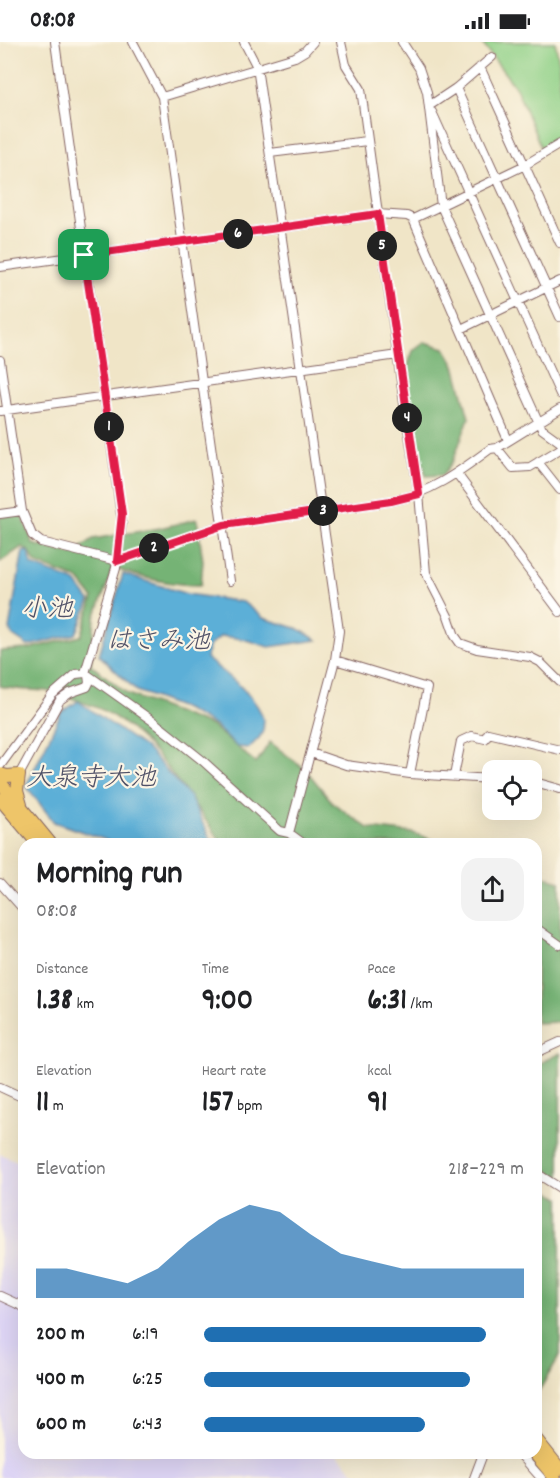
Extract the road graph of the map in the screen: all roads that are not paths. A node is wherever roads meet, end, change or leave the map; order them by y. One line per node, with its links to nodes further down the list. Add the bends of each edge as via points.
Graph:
1 (55, 42): 25 (street)
2 (133, 42): 11 (street)
3 (244, 42): 8 (street)
4 (313, 42): 8 (street, via 295,57)
5 (341, 42): 13 (street, via 346,65 361,89)
6 (402, 42): 12 (street, via 419,68)
7 (492, 57): 9 (street)
8 (257, 67): 11 (street); 15 (street)
9 (480, 67): 10 (street); 16 (street)
10 (456, 88): 12 (street); 17 (street)
11 (162, 97): 23 (street)
12 (429, 106): 18 (street); 19 (street)
13 (368, 141): 15 (street); 20 (street)
14 (560, 144): 16 (street)
15 (270, 153): 22 (street)
16 (525, 165): 17 (street); 24 (street)
17 (497, 178): 18 (street); 28 (street)
18 (468, 193): 19 (street); 29 (street)
19 (441, 206): 21 (street); 30 (street)
20 (378, 214): 21 (street); 22 (street); 33 (street)
21 (413, 219): 32 (street)
22 (280, 228): 23 (street); 35 (street)
23 (183, 241): 25 (street); 36 (street)
24 (560, 243)
25 (84, 255): 26 (street); 38 (street)
26 (0, 267)
27 (560, 281): 28 (street)
28 (546, 287): 29 (street); 31 (street)
29 (518, 302): 30 (street); 37 (street)
30 (489, 315): 32 (street); 41 (street)
31 (560, 317)
32 (461, 328): 42 (street)
33 (398, 355): 35 (street); 49 (street)
34 (0, 360): 39 (street)
35 (301, 368): 36 (street); 51 (street)
36 (203, 382): 38 (street); 53 (street)
37 (560, 394)
38 (104, 396): 39 (street); 54 (street, via 122,522)
39 (3, 410): 50 (street)
40 (560, 410): 41 (street)
41 (539, 423): 42 (street); 43 (street)
42 (508, 440): 44 (street)
43 (560, 442)
44 (497, 448): 46 (street, via 513,468); 47 (street)
45 (560, 449): 46 (street)
46 (538, 462): 48 (street)
47 (457, 474): 49 (street); 56 (street)
48 (560, 490)
49 (419, 494): 51 (street); 59 (street, via 426,573 460,643 530,657)
50 (22, 511): 52 (street); 54 (street, via 32,535 41,542)
51 (321, 511): 53 (street); 57 (street, via 339,630)
52 (0, 514)
53 (224, 525): 54 (street); 55 (street)
54 (117, 561): 58 (street)
55 (230, 581)
56 (560, 612)
57 (335, 660): 61 (street); 63 (street, via 427,688)
58 (87, 674): 62 (street, via 76,674 52,695); 64 (street, via 87,687 60,700); 73 (street, via 154,722 280,831)
59 (560, 682)
60 (560, 750): 65 (street, via 488,733 485,739 472,736 461,741)
61 (311, 753): 63 (street, via 346,765); 73 (street)
62 (1, 765): 64 (highway, via 7,776)
63 (410, 774): 65 (street)
64 (19, 775): 72 (highway)
65 (454, 776): 66 (street)
66 (482, 777)
67 (0, 782): 72 (highway)
68 (542, 784): 69 (street)
69 (560, 789)
70 (0, 799): 72 (highway)
71 (0, 812): 72 (highway)
72 (18, 812): 74 (highway); 75 (highway)
73 (289, 834): 76 (street)
74 (34, 838)
75 (45, 838)
76 (295, 838)
77 (0, 883): 78 (street)
78 (18, 903)
79 (542, 932): 80 (street)
80 (560, 945)
81 (560, 1042): 82 (street)
82 (542, 1050)
83 (0, 1087): 84 (street)
84 (18, 1095)
85 (542, 1177): 86 (street)
86 (560, 1188)
87 (0, 1296): 88 (street)
88 (18, 1304)
89 (542, 1440): 91 (highway)
90 (542, 1446): 95 (highway)
91 (560, 1456)
92 (481, 1459): 96 (street)
93 (524, 1459): 97 (street)
94 (539, 1459): 98 (highway)
95 (560, 1468)
96 (474, 1478)
97 (541, 1478)
98 (555, 1478)

